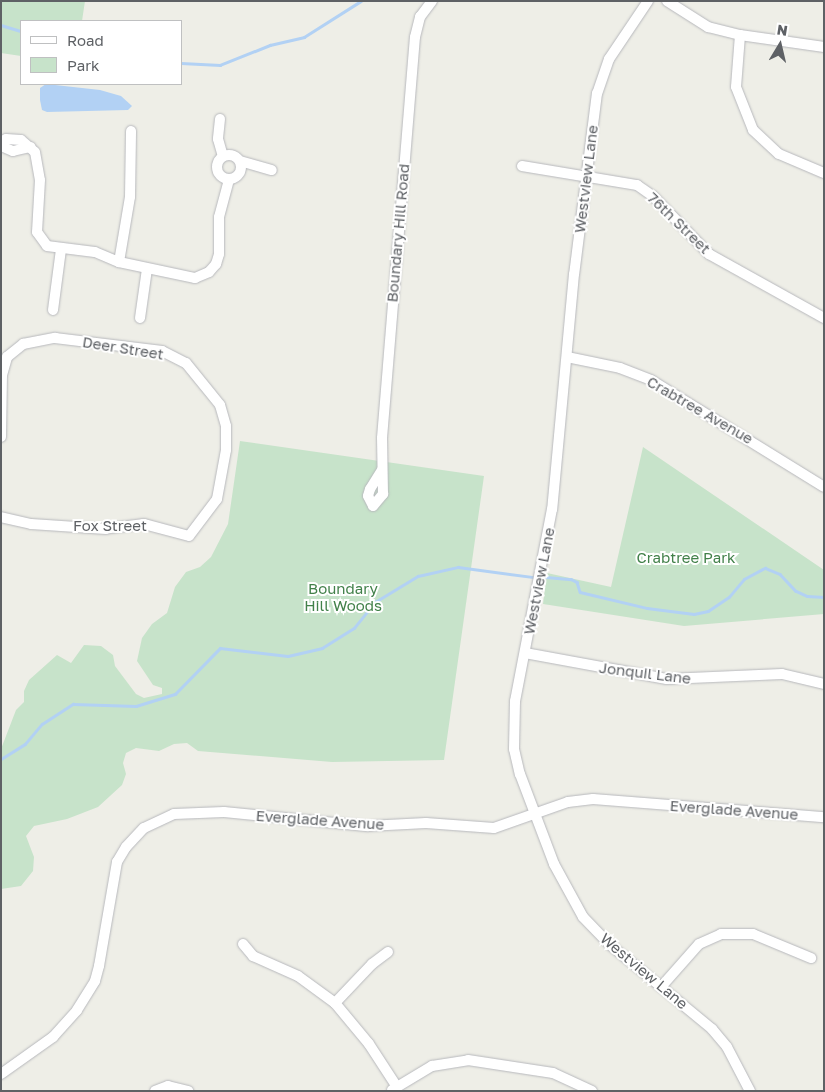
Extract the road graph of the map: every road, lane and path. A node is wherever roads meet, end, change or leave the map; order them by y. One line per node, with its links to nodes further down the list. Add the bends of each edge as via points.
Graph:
1 (432, 1): 26 (street, Boundary Hill Road, via 416,27 413,52)
2 (648, 1): 14 (street, Westview Lane, via 609,58 602,74)
3 (668, 1): 4 (street, via 699,23)
4 (740, 36): 5 (street); 13 (street, via 736,87 753,130 780,154)
5 (824, 47)
6 (220, 119): 9 (street, via 218,139)
7 (131, 131): 17 (street, via 130,197)
8 (1, 145): 16 (street, via 13,151 31,147 39,164 36,232 47,246)
9 (223, 156): 10 (street, via 231,154); 15 (street, via 217,162 217,170 221,177)
10 (240, 162): 12 (street); 15 (street, via 240,173)
11 (522, 166): 14 (street, 76th Street)
12 (272, 170)
13 (824, 173)
14 (586, 176): 21 (street, 76th Street, via 626,181 646,190 709,254); 23 (street, Westview Lane)
15 (229, 179): 18 (street, via 219,217 219,254 209,272 195,278)
16 (61, 249): 17 (street, via 95,252); 19 (street)
17 (119, 262): 18 (street)
18 (147, 268): 20 (street)
19 (53, 310)
20 (140, 318)
21 (824, 318)
22 (4, 357): 24 (street, Deer Street); 29 (street, Deer Street, via 24,344 55,338 162,351 186,363 220,405 226,426 226,450 217,499)
23 (566, 357): 27 (street, Crabtree Avenue, via 612,366 651,380); 30 (street, Westview Lane, via 552,509)
24 (2, 375): 25 (street)
25 (1, 437)
26 (382, 470)
27 (824, 487)
28 (1, 517): 29 (street, Fox Street, via 31,524 106,529 144,524)
29 (189, 536)
30 (525, 653): 31 (street, Jonquil Lane, via 667,679 782,674); 32 (street, Westview Lane, via 513,732 517,763)
31 (824, 684)
32 (535, 815): 33 (street, Everglade Avenue, via 568,802 593,799); 37 (street, Westview Lane, via 558,875 582,917 608,944); 39 (street, Everglade Avenue, via 505,826 484,828 426,822 368,826 196,811 154,821 136,834 117,862 99,966 84,1001 53,1037)
33 (824, 817)
34 (243, 944): 38 (street, via 253,956 298,976)
35 (388, 952): 38 (street)
36 (811, 958): 37 (street, via 753,934 721,934 699,944)
37 (661, 987): 44 (street, Westview Lane, via 702,1020 727,1047)
38 (335, 1003): 40 (street, via 369,1044)
39 (1, 1074)
40 (394, 1089): 43 (street, via 432,1066 468,1060 554,1073)
41 (155, 1090): 42 (street, via 168,1086)
42 (188, 1091)
43 (592, 1091)
44 (750, 1091)

